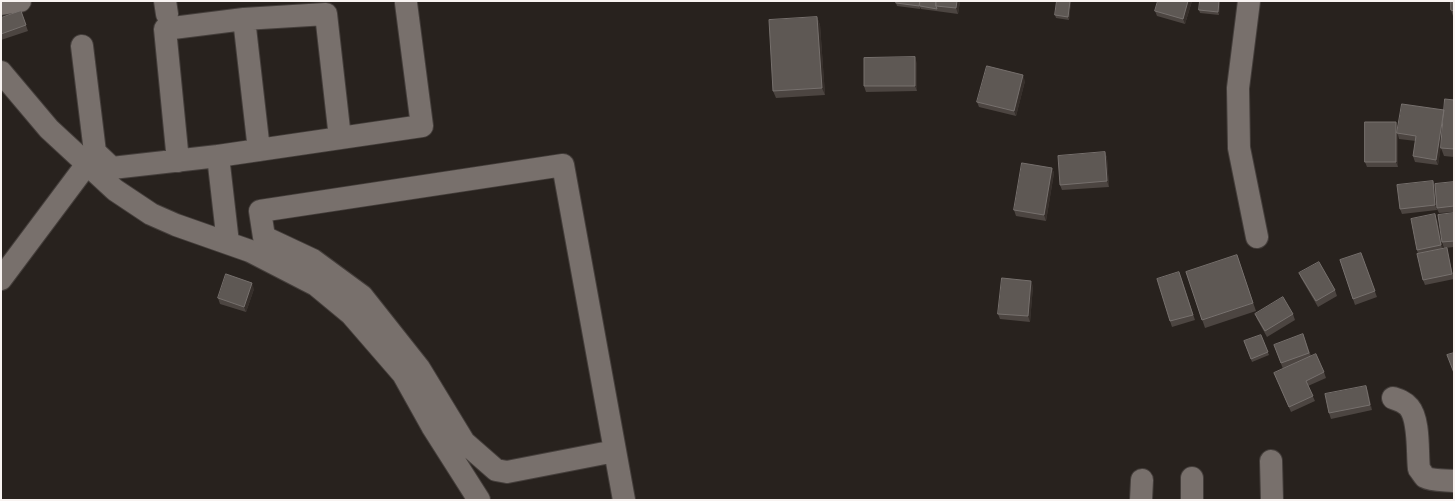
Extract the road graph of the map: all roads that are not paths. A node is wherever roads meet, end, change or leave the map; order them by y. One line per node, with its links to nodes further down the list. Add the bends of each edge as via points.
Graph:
1 (20, 1): 4 (street)
2 (1249, 1): 13 (street, via 1238,88 1239,148)
3 (406, 3): 8 (street, via 422,126)
4 (1, 4)
5 (244, 19): 8 (street, via 326,14); 9 (street); 11 (street, via 165,29)
6 (82, 46): 11 (street, via 95,152 112,168)
7 (1, 72): 12 (street, via 49,129)
8 (340, 138): 9 (street)
9 (259, 150): 10 (street)
10 (218, 156): 11 (street); 14 (street)
11 (178, 160)
12 (87, 164): 14 (street, via 115,190 151,214); 16 (street)
13 (1257, 237)
14 (228, 243): 15 (street)
15 (262, 247): 18 (street, via 313,260 362,296 419,368 464,442 496,470 507,472); 18 (street, via 260,211 563,165); 22 (street, via 316,285 350,314 403,374 432,426)
16 (1, 279)
17 (1393, 398): 21 (street, via 1404,402 1415,419 1419,469 1425,477)
18 (615, 451): 23 (street)
19 (1272, 461): 25 (street)
20 (1192, 478): 24 (street)
21 (1454, 481)
22 (479, 500)
23 (624, 500)
24 (1192, 500)
25 (1272, 500)

